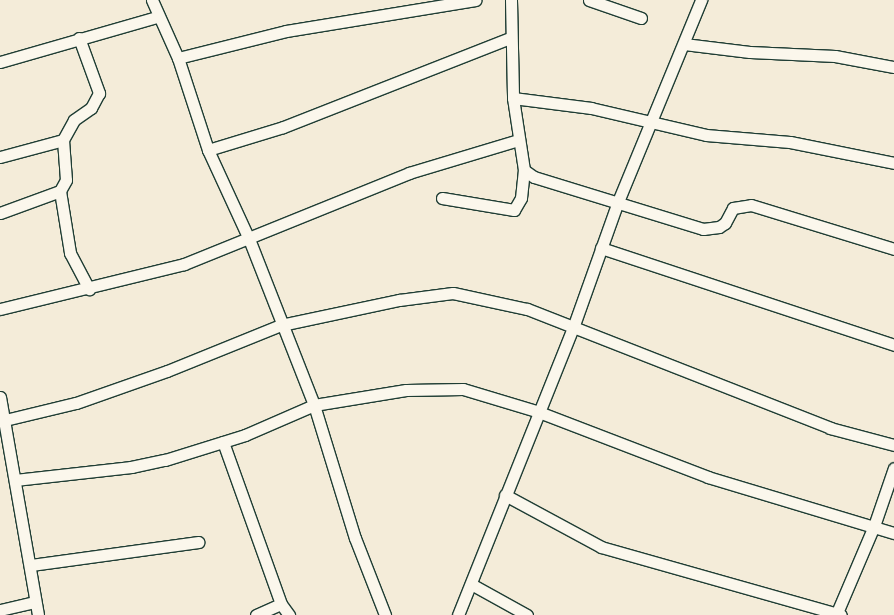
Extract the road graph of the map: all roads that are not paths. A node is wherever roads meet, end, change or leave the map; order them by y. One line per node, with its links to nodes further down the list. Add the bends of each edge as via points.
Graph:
1 (152, 0): 6 (street)
2 (475, 0): 11 (street, via 286,31)
3 (511, 0): 9 (street)
4 (590, 0): 7 (street)
5 (701, 0): 10 (street)
6 (157, 17): 8 (street); 11 (street)
7 (640, 18)
8 (80, 38): 12 (street); 16 (street, via 99,93 91,108 74,120)
9 (510, 38): 14 (street); 18 (street, via 283,127)
10 (684, 44): 13 (street, via 750,52 835,56); 15 (street)
11 (178, 58): 18 (street)
12 (0, 62)
13 (894, 67)
14 (513, 98): 15 (street); 17 (street)
15 (650, 120): 20 (street, via 706,135 790,142); 24 (street)
16 (63, 140): 19 (street); 22 (street, via 66,180)
17 (518, 140): 21 (street); 26 (street, via 409,173)
18 (208, 150): 26 (street)
19 (0, 157)
20 (894, 163)
21 (524, 170): 23 (street, via 521,198 514,210); 24 (street, via 534,177)
22 (60, 191): 25 (street); 29 (street, via 70,253)
23 (442, 198)
24 (617, 204): 27 (street); 28 (street, via 710,229 725,223 734,208 751,205)
25 (0, 213)
26 (249, 239): 29 (street, via 184,264); 31 (street)
27 (601, 248): 32 (street); 33 (street)
28 (894, 249)
29 (89, 289): 30 (street)
30 (0, 309)
31 (281, 324): 32 (street, via 399,300 453,293 494,300); 35 (street); 37 (street, via 167,371 76,403)
32 (574, 325): 36 (street); 39 (street, via 713,384 830,428)
33 (894, 345)
34 (0, 397): 37 (street)
35 (314, 405): 36 (street, via 406,390 463,389); 38 (street); 55 (street, via 355,538)
36 (539, 412): 43 (street); 44 (street, via 708,477)
37 (5, 420): 40 (street)
38 (223, 442): 42 (street, via 131,468); 50 (street)
39 (894, 445)
40 (5, 449): 42 (street)
41 (894, 468): 44 (street)
42 (15, 480): 47 (street)
43 (505, 495): 48 (street); 58 (street, via 602,547)
44 (874, 526): 45 (street); 58 (street)
45 (894, 533)
46 (198, 542): 47 (street)
47 (31, 565): 49 (street)
48 (471, 584): 56 (street); 57 (street)
49 (35, 602): 51 (street); 52 (street)
50 (282, 604): 53 (street); 54 (street)
51 (0, 610)
52 (38, 615)
53 (256, 615)
54 (289, 615)
55 (385, 615)
56 (458, 615)
57 (527, 615)
58 (838, 615)

